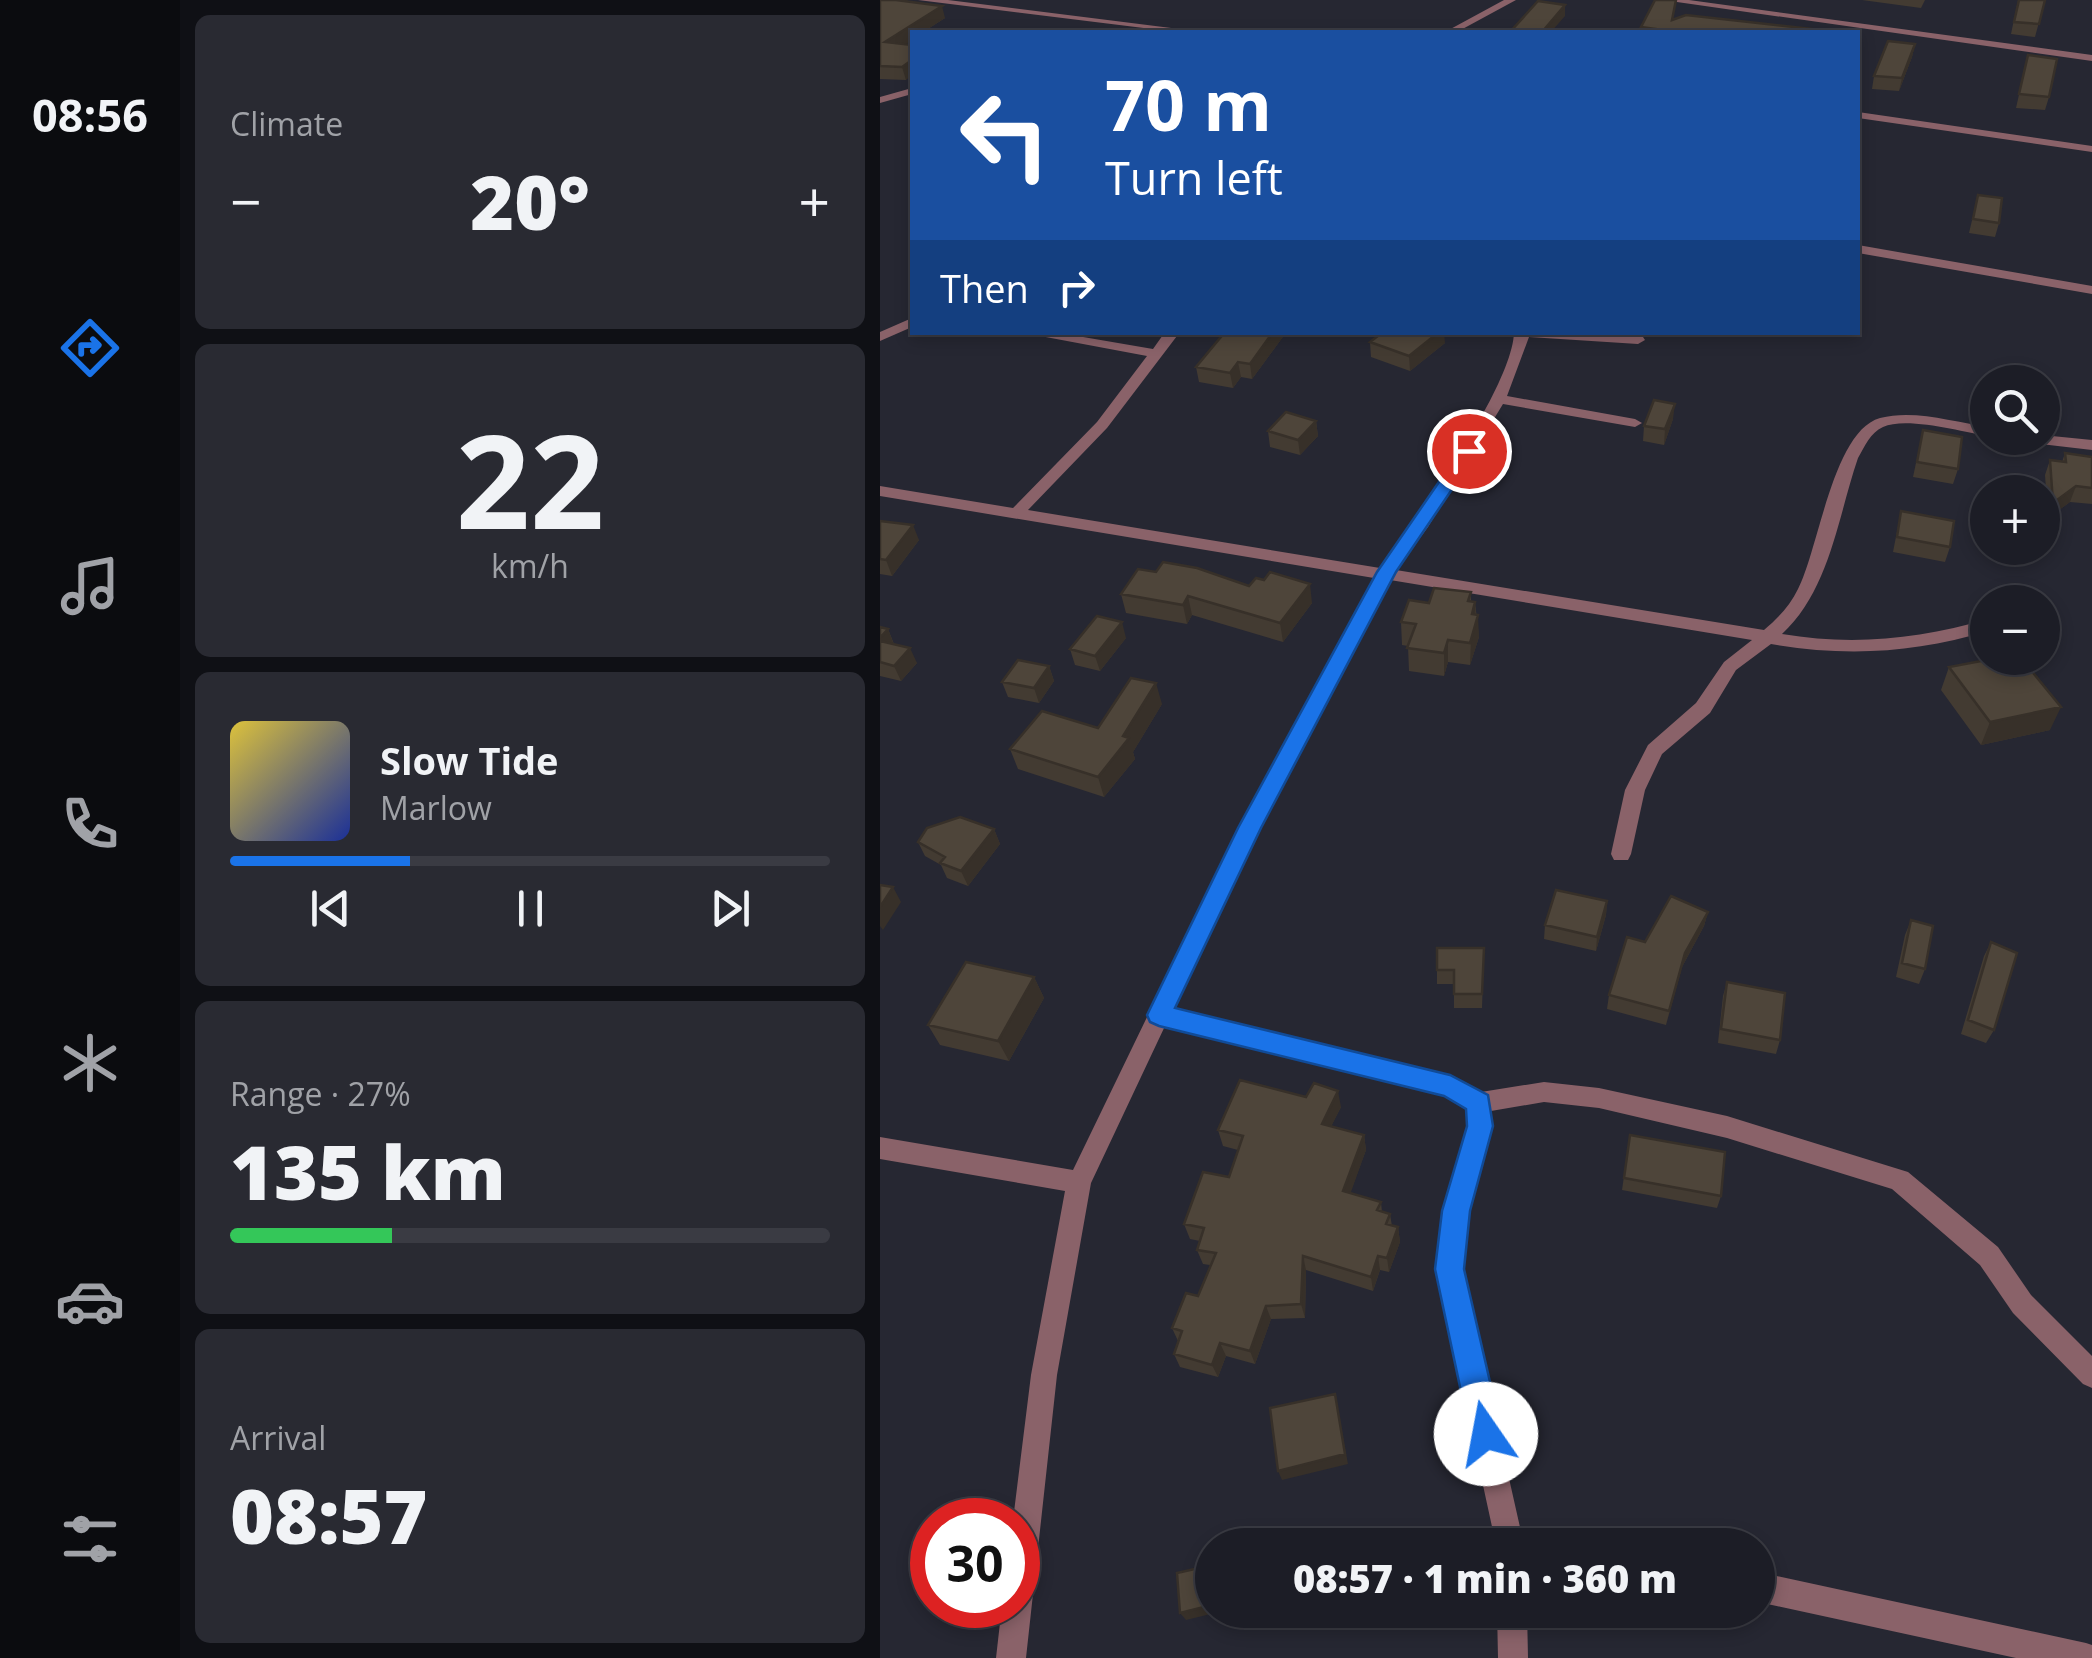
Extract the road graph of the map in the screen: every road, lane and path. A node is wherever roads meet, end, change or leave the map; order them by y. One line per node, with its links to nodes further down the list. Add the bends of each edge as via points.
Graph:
1 (923, 0): 6 (street)
2 (1512, 0): 7 (street)
3 (1668, 0): 4 (street)
4 (1713, 3): 5 (street)
5 (1853, 29): 8 (street)
6 (1175, 30)
7 (1454, 30)
8 (2092, 58)
9 (910, 91): 10 (street)
10 (880, 100)
11 (1860, 115): 12 (street)
12 (2092, 149)
13 (1860, 250): 14 (street)
14 (2092, 290)
15 (910, 323): 20 (street)
16 (1044, 335): 22 (street)
17 (1171, 335): 22 (street)
18 (1522, 335): 23 (street)
19 (1556, 335): 21 (street)
20 (880, 337)
21 (1638, 340)
22 (1158, 354): 29 (street, via 1102,426)
23 (1499, 399): 24 (street); 30 (street)
24 (1635, 423)
25 (1970, 430): 32 (street, via 1899,420 1862,434 1835,499 1818,570 1801,603)
26 (2060, 442): 27 (street)
27 (2092, 446)
28 (880, 491): 29 (street)
29 (1014, 515): 30 (street)
30 (1386, 572): 32 (street); 34 (street, via 1249,828)
31 (1970, 631): 32 (street, via 1847,650)
32 (1768, 637): 33 (street, via 1730,666 1703,708 1655,750 1635,790)
33 (1621, 854)
34 (1159, 1015): 35 (street, via 1450,1086); 37 (street)
35 (1478, 1103): 38 (street, via 1544,1092 1599,1098 1899,1180 1989,1256 2022,1304); 39 (street, via 1480,1126 1456,1211 1450,1269)
36 (880, 1148): 37 (street)
37 (1080, 1182): 42 (street, via 1044,1375)
38 (2092, 1375)
39 (1506, 1528)
40 (1775, 1590): 44 (street)
41 (1512, 1628): 43 (street)
42 (1012, 1658)
43 (1513, 1658)
44 (2086, 1658)

